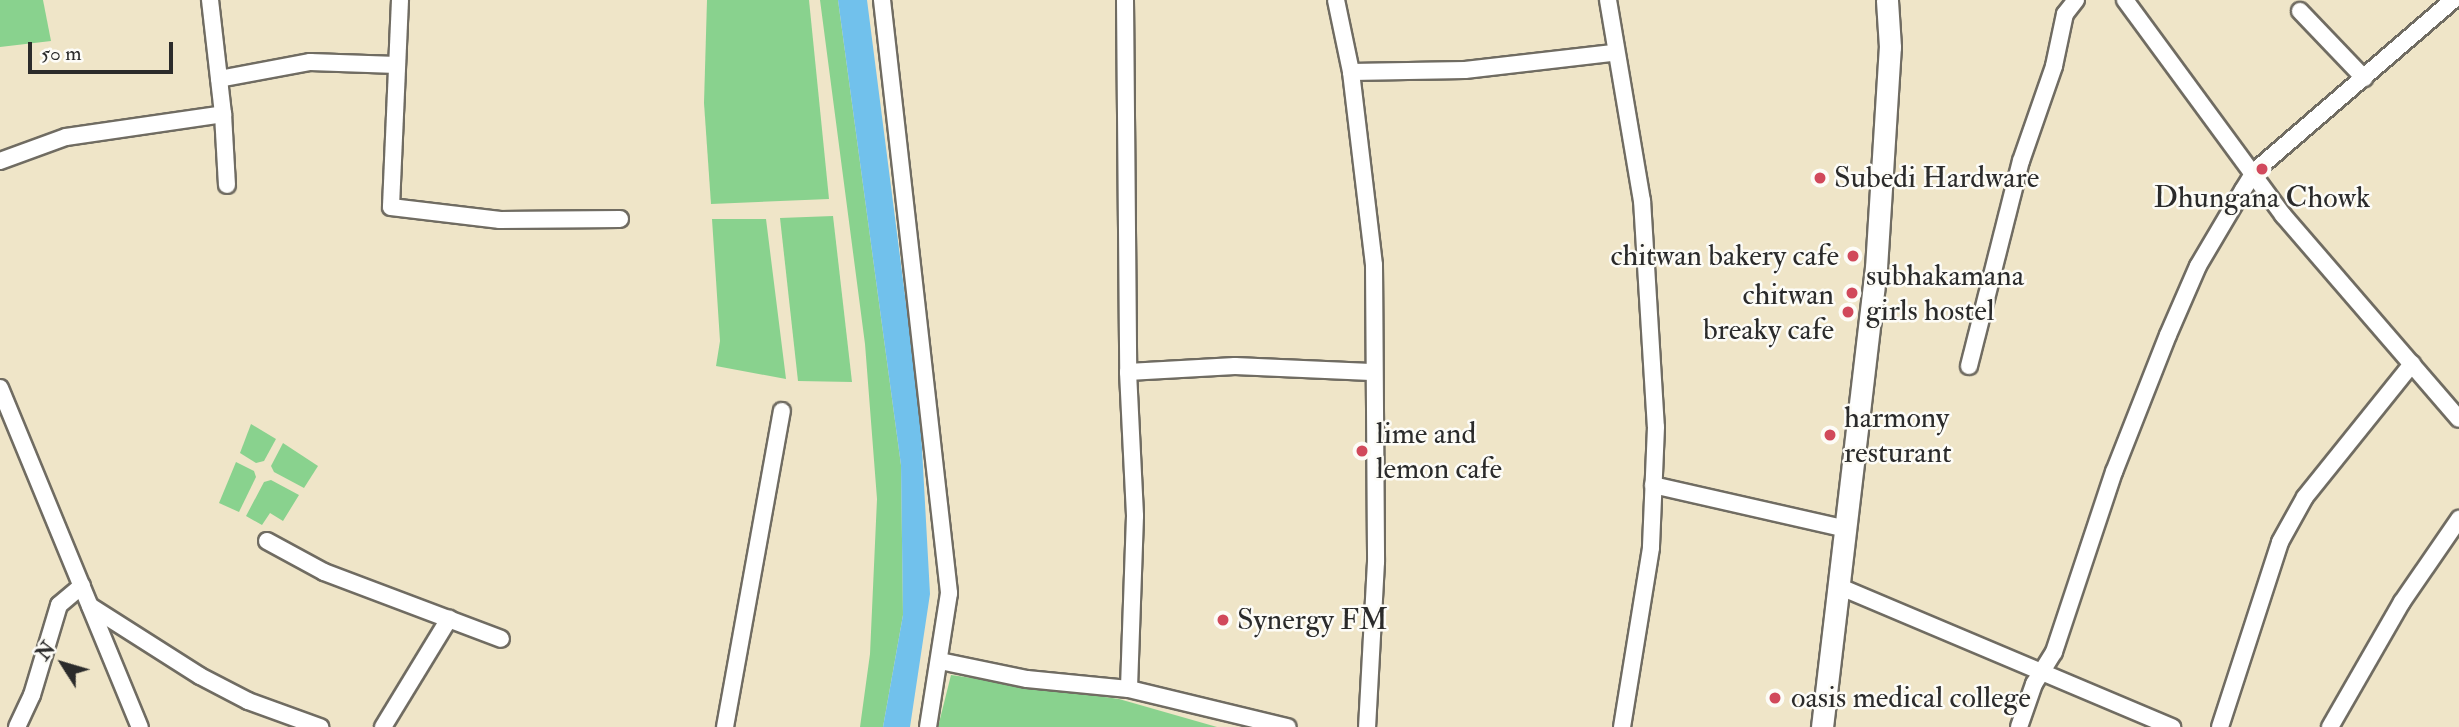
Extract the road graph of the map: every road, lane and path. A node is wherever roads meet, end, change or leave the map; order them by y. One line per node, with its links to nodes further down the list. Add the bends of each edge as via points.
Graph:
1 (210, 0): 16 (street)
2 (400, 0): 13 (street)
3 (882, 0): 38 (street, via 949,593)
4 (1125, 0): 24 (street)
5 (1336, 0): 14 (street)
6 (1608, 0): 12 (street)
7 (1887, 0): 31 (street, via 1890,47 1882,190)
8 (2076, 0): 23 (street, via 2065,15 2054,66 2021,161)
9 (2125, 0): 19 (street)
10 (2453, 0): 15 (street)
11 (2300, 11): 15 (street)
12 (1613, 53): 14 (street, via 1465,70); 29 (street, via 1642,200 1656,427)
13 (397, 65): 16 (street, via 310,62); 21 (street, via 390,207 500,220)
14 (1351, 72): 25 (street, via 1374,265)
15 (2364, 78): 19 (street)
16 (219, 79): 17 (street)
17 (223, 114): 18 (street, via 66,137); 20 (street)
18 (0, 161)
19 (2255, 171): 22 (street, via 2283,215); 39 (street, via 2198,266 2168,335 2114,472 2054,652)
20 (227, 185)
21 (620, 219)
22 (2412, 364): 28 (street); 53 (street, via 2305,497 2280,542)
23 (1969, 366)
24 (1128, 372): 25 (street, via 1235,366); 40 (street, via 1135,516)
25 (1371, 372): 48 (street, via 1376,562)
26 (0, 387): 33 (street)
27 (782, 411): 45 (street)
28 (2459, 419)
29 (1653, 485): 31 (street); 49 (street, via 1651,548)
30 (2459, 519): 54 (street, via 2402,602)
31 (1846, 529): 34 (street)
32 (267, 541): 36 (street, via 324,572)
33 (82, 586): 35 (street); 41 (street, via 59,605 32,695)
34 (1838, 586): 39 (street); 50 (street)
35 (90, 606): 42 (street); 43 (street, via 200,676 248,701)
36 (449, 620): 37 (street); 44 (street)
37 (501, 639)
38 (940, 661): 40 (street, via 1027,679); 46 (street)
39 (2039, 673): 51 (street); 52 (street)
40 (1129, 689): 47 (street)
41 (17, 727)
42 (140, 727)
43 (320, 727)
44 (383, 727)
45 (724, 727)
46 (928, 727)
47 (1287, 727)
48 (1367, 727)
49 (1622, 727)
50 (1822, 727)
51 (2019, 727)
52 (2172, 727)
53 (2220, 727)
54 (2330, 727)

